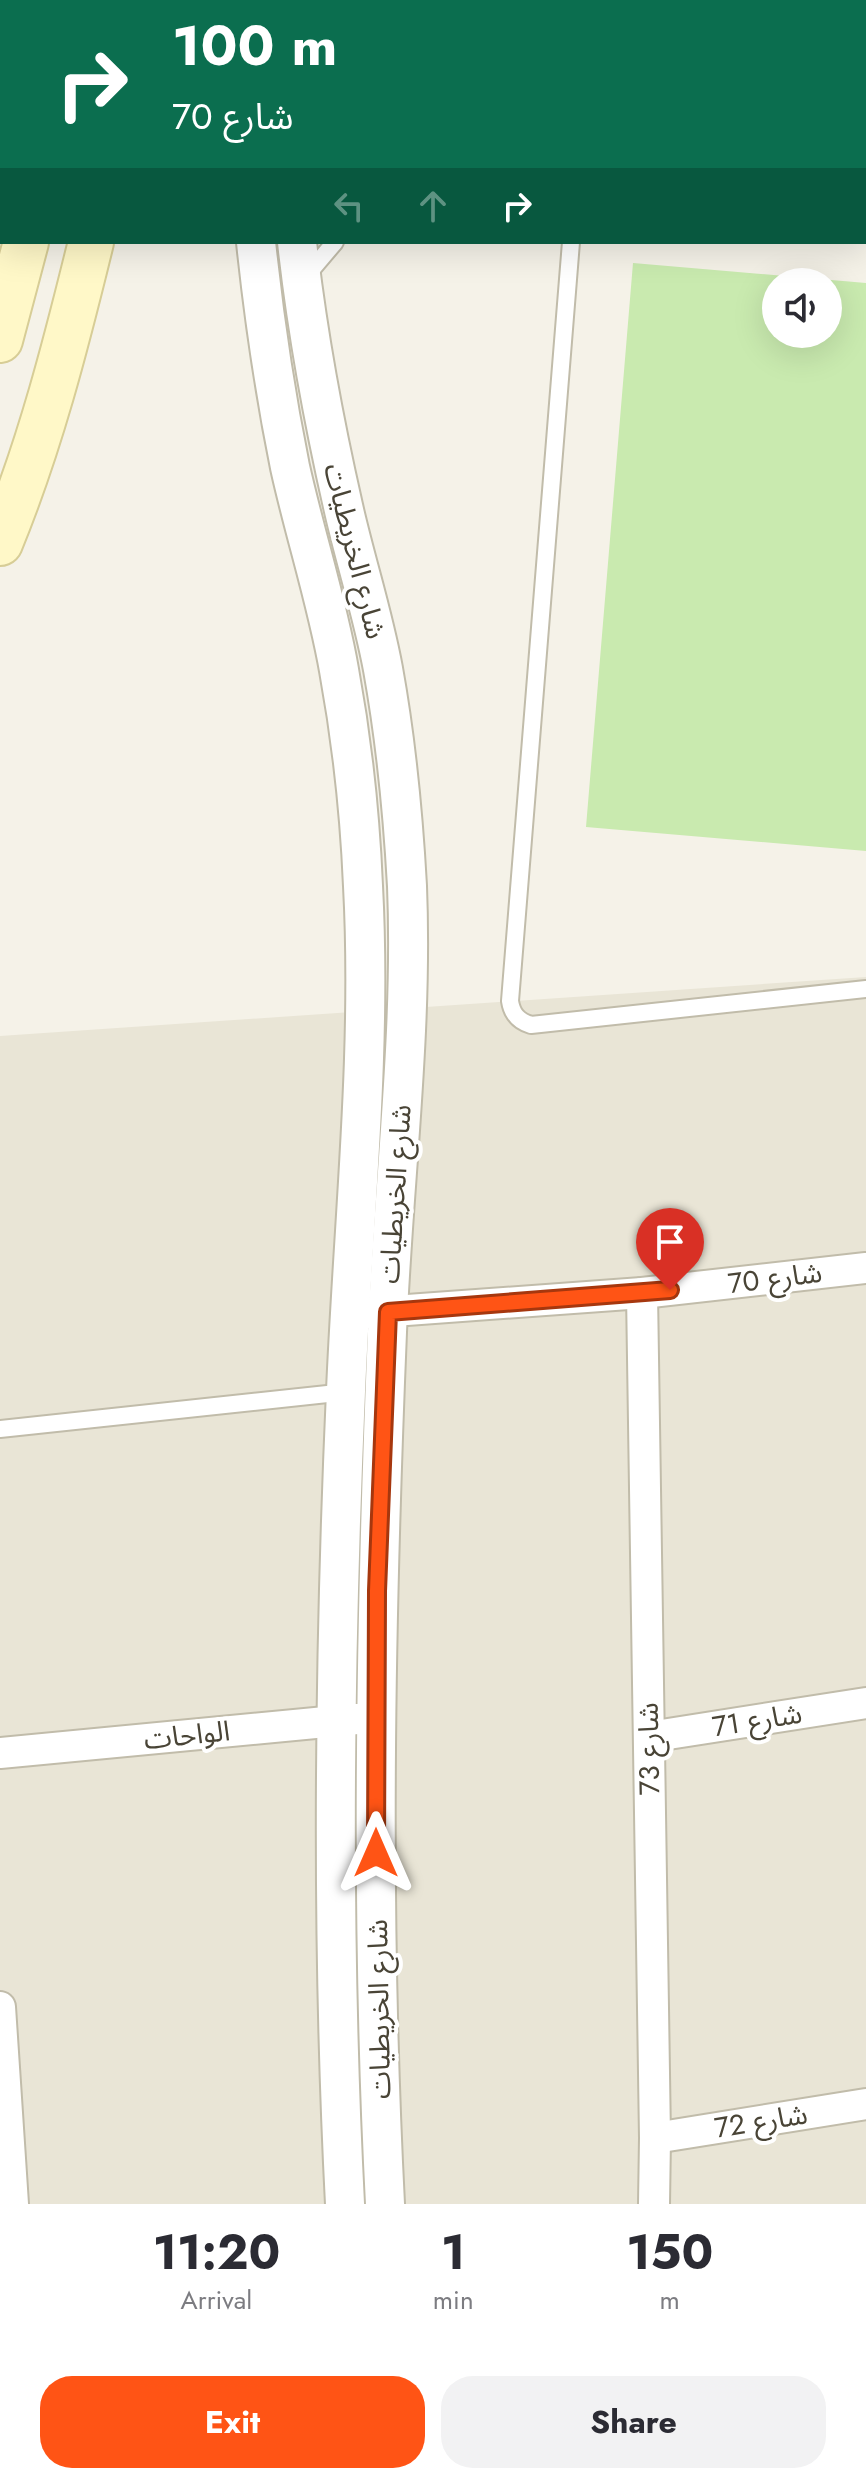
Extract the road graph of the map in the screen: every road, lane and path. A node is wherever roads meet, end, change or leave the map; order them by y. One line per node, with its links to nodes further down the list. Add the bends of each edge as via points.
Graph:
1 (25, 244): 8 (main road)
2 (91, 244): 9 (main road, via 63,357)
3 (256, 244): 14 (street, شارع الخريطيات, via 291,469 339,668 358,812 366,977)
4 (297, 244): 7 (street, شارع الخريطيات)
5 (333, 244): 7 (lane)
6 (571, 244): 10 (lane, via 512,1010 523,1022 539,1024)
7 (302, 283): 13 (street, شارع الخريطيات, via 327,437 382,663 403,817 407,971)
8 (0, 340)
9 (0, 543)
10 (866, 989)
11 (866, 1268): 12 (street, شارع 70)
12 (642, 1293): 13 (street, شارع 70); 20 (street, شارع 73)
13 (388, 1312): 14 (street, شارع 70); 18 (street, شارع الخريطيات)
14 (349, 1313): 15 (street, شارع الخريطيات)
15 (346, 1392): 16 (lane); 19 (street, شارع الخريطيات)
16 (0, 1429)
17 (866, 1703): 20 (street, شارع 71)
18 (375, 1718): 19 (street, الواحات); 27 (street, شارع الخريطيات)
19 (335, 1720): 21 (street, الواحات); 26 (street, شارع الخريطيات, via 337,2013)
20 (649, 1737): 24 (street, شارع 73)
21 (0, 1753)
22 (0, 2007): 25 (street)
23 (866, 2104): 24 (street, شارع 72)
24 (655, 2138): 28 (street, شارع 73)
25 (13, 2204)
26 (345, 2204)
27 (385, 2204)
28 (654, 2204)

